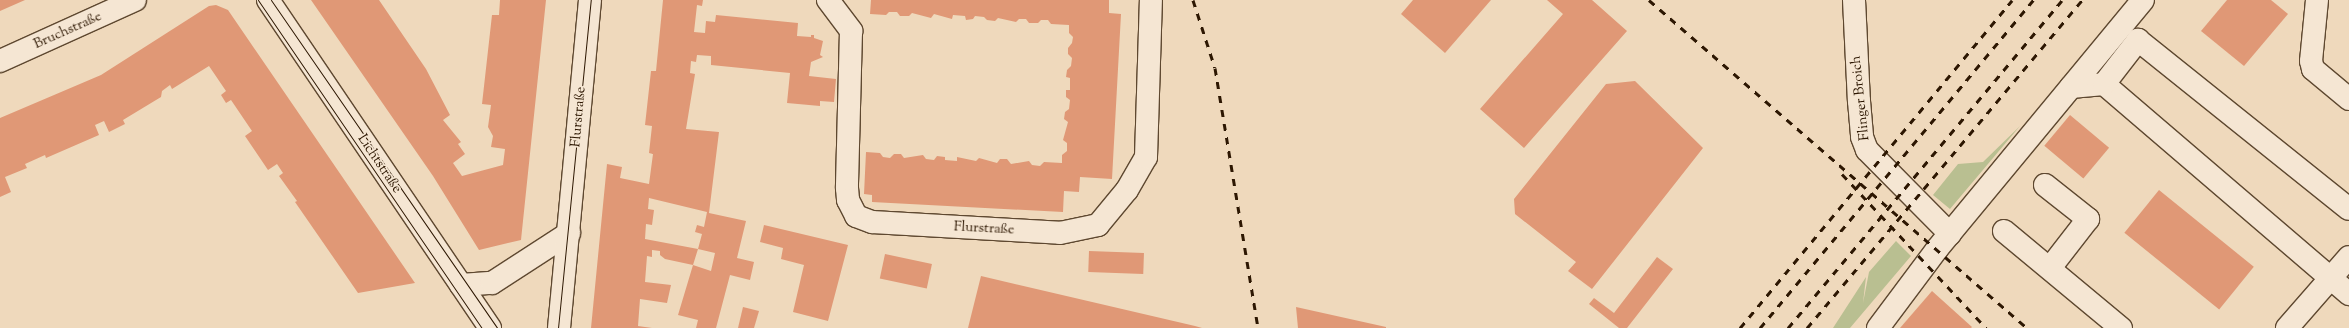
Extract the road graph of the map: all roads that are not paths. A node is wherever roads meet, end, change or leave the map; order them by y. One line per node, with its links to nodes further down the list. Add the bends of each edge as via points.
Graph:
1 (135, 0): 9 (street, Bruchstraße)
2 (268, 0): 21 (street, Lichtstraße)
3 (590, 0): 16 (street, Flurstraße)
4 (828, 0): 5 (street, Flurstraße, via 851,31 847,188 848,200 856,216 872,222 1060,233 1098,225 1127,190 1146,157)
5 (1151, 0)
6 (1854, 0): 17 (street, Flinger Broich, via 1862,137 1867,150)
7 (2143, 0): 11 (street)
8 (2317, 0): 12 (street, via 2311,62 2313,69)
9 (0, 61)
10 (2104, 84): 11 (street); 14 (street, via 2138,40); 20 (street)
11 (2071, 87): 17 (street)
12 (2349, 99)
13 (2045, 184): 19 (street, via 2088,219)
14 (2349, 209)
15 (2004, 231): 19 (street)
16 (569, 233): 21 (street, via 492,283); 24 (street, Flurstraße)
17 (1950, 234): 25 (street)
18 (2349, 256): 20 (street)
19 (2050, 268): 26 (street)
20 (2330, 278): 22 (street); 27 (street)
21 (461, 285): 23 (street, Lichtstraße)
22 (2349, 294)
23 (490, 328)
24 (559, 328)
25 (1878, 328)
26 (2121, 328)
27 (2286, 328)

